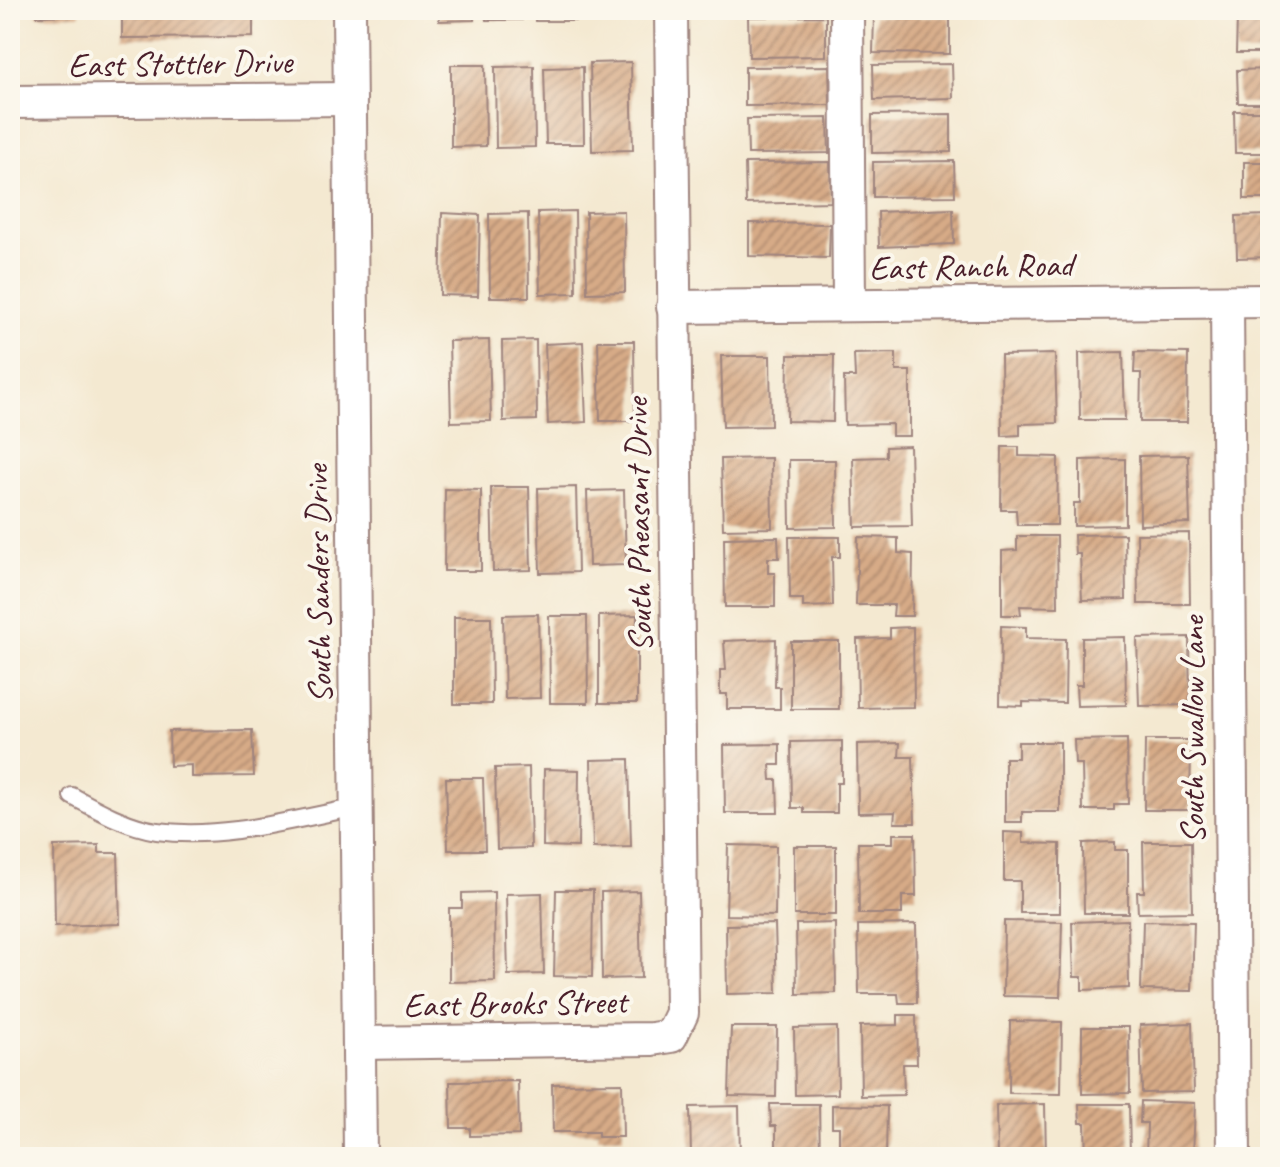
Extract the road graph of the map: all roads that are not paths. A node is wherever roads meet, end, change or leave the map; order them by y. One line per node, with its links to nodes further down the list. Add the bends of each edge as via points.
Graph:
1 (349, 10): 4 (street, South Sanders Drive)
2 (671, 10): 9 (street, South Pheasant Drive)
3 (847, 10): 8 (street)
4 (350, 99): 5 (street, East Stottler Drive); 11 (street, South Sanders Drive)
5 (10, 102)
6 (1270, 301): 7 (street, East Ranch Road)
7 (1227, 302): 8 (street, East Ranch Road); 15 (street, South Swallow Lane)
8 (849, 305): 9 (street, East Ranch Road)
9 (673, 307): 12 (street, South Pheasant Drive, via 682,1013)
10 (72, 796): 11 (lane, via 155,831 194,833)
11 (358, 807): 13 (street, South Sanders Drive)
12 (671, 1036): 13 (street, East Brooks Street)
13 (359, 1043): 14 (street, South Sanders Drive)
14 (360, 1157)
15 (1234, 1157)

